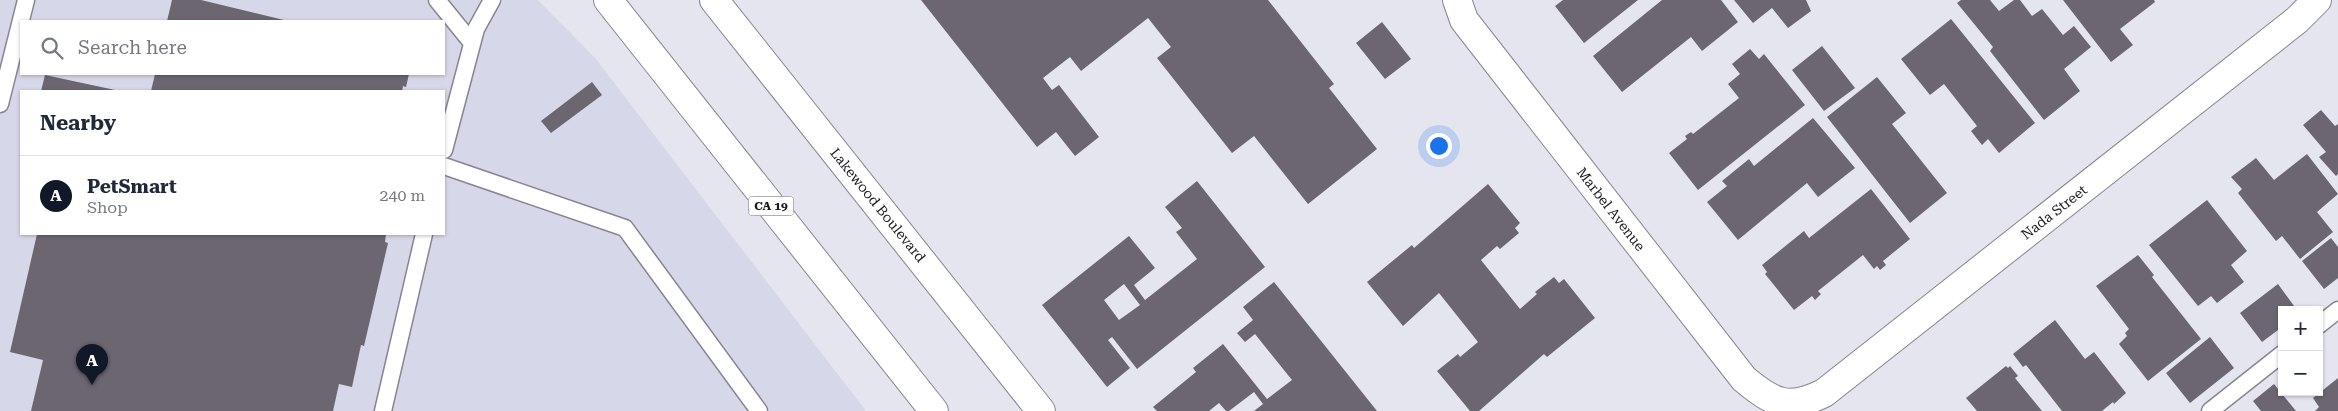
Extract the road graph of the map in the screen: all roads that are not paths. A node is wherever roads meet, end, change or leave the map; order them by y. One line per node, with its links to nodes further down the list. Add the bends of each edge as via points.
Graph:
1 (26, 0): 8 (lane)
2 (437, 0): 10 (lane)
3 (492, 0): 10 (lane)
4 (608, 0): 19 (street, CA 19)
5 (714, 0): 20 (street, Lakewood Boulevard)
6 (1457, 0): 16 (street, Marbel Avenue, via 1464,20 1744,379 1762,394)
7 (2317, 0): 16 (street, Nada Street, via 2297,20 1824,393 1805,403)
8 (21, 20)
9 (20, 24): 11 (lane)
10 (472, 43): 12 (lane)
11 (0, 104)
12 (445, 146)
13 (445, 166): 18 (lane, via 624,228)
14 (424, 235): 17 (lane)
15 (2278, 357): 21 (lane)
16 (1782, 403)
17 (383, 411)
18 (760, 411)
19 (934, 411)
20 (1041, 411)
21 (2210, 411)

